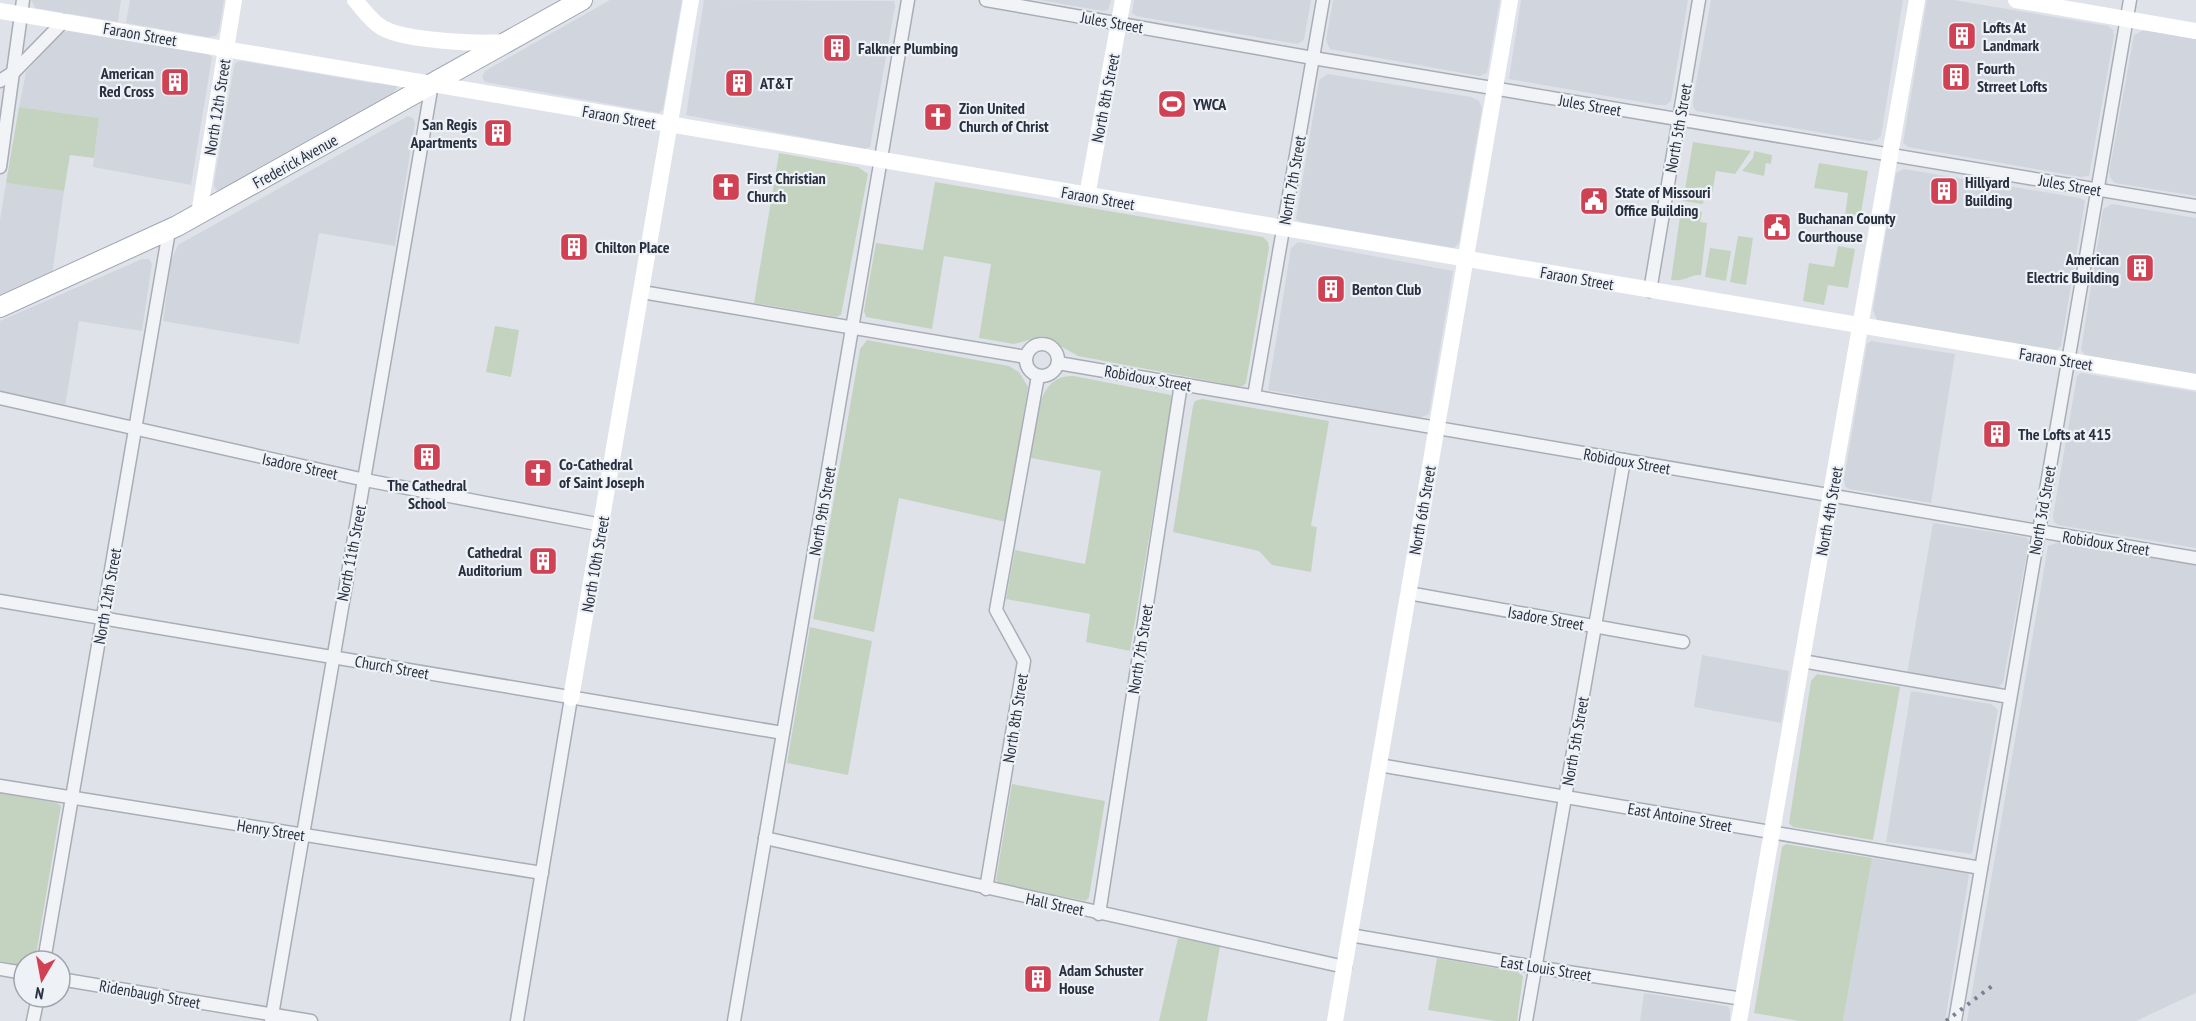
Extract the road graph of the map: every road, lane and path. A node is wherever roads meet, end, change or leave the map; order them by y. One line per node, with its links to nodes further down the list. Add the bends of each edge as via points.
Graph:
1 (234, 0): 21 (street, North 12th Street)
2 (355, 0): 20 (street, via 388,31 458,43)
3 (582, 0): 20 (main road, Frederick Avenue)
4 (691, 0): 28 (street, North 10th Street)
5 (908, 0): 30 (street, North 9th Street)
6 (986, 0): 18 (street, Jules Street)
7 (1123, 0): 18 (street, North 8th Street)
8 (1323, 0): 22 (street, North 7th Street)
9 (1510, 0): 26 (street, North 6th Street)
10 (1699, 0): 27 (street, North 5th Street)
11 (1917, 0): 29 (street, North 4th Street)
12 (2016, 0): 16 (street)
13 (2130, 0): 16 (street, North 3rd Street)
14 (22, 7): 15 (street, Faraon Street); 17 (street, Faraon Street); 23 (street)
15 (0, 11)
16 (2126, 20): 19 (street); 32 (street, North 3rd Street)
17 (64, 21): 21 (street, Faraon Street); 23 (street)
18 (1119, 23): 22 (street, Jules Street); 33 (street, North 8th Street)
19 (2196, 31)
20 (509, 42): 25 (main road, Frederick Avenue)
21 (226, 49): 25 (street, Faraon Street); 35 (street, North 12th Street)
22 (1313, 58): 26 (street, Jules Street); 36 (street, North 7th Street)
23 (15, 71): 24 (street); 31 (street)
24 (0, 81)
25 (432, 84): 28 (street, Faraon Street); 35 (main road, Frederick Avenue); 55 (street, North 11th Street)
26 (1495, 89): 27 (street, Jules Street); 38 (street, North 6th Street)
27 (1679, 120): 29 (street, Jules Street); 39 (street, North 5th Street)
28 (670, 125): 30 (street, Faraon Street); 40 (street, North 10th Street)
29 (1891, 154): 32 (street, Jules Street); 42 (street, North 4th Street)
30 (882, 161): 33 (street, Faraon Street); 43 (street, North 9th Street)
31 (0, 167)
32 (2097, 190): 34 (street, Jules Street); 45 (street, North 3rd Street)
33 (1087, 196): 36 (street, Faraon Street)
34 (2196, 206)
35 (199, 214): 37 (main road, Frederick Avenue)
36 (1284, 229): 38 (street, Faraon Street); 50 (street, North 7th Street)
37 (169, 231): 41 (main road, Frederick Avenue); 52 (street, North 12th Street)
38 (1464, 260): 39 (street, Faraon Street); 53 (street, North 6th Street)
39 (1650, 291): 42 (street, Faraon Street)
40 (642, 292): 43 (street); 57 (street, North 10th Street)
41 (0, 307)
42 (1861, 326): 45 (street, Faraon Street); 56 (street, North 4th Street)
43 (853, 328): 44 (street); 69 (street, North 9th Street)
44 (1026, 357): 46 (street, via 1030,347 1042,344 1055,350); 47 (street, via 1029,371)
45 (2068, 361): 48 (street, Faraon Street); 58 (street, North 3rd Street)
46 (1058, 363): 47 (street, via 1051,374); 49 (street, Robidoux Street)
47 (1038, 376): 79 (street, North 8th Street, via 996,610 1024,661)
48 (2196, 382)
49 (1181, 384): 50 (street, Robidoux Street); 80 (street, North 7th Street)
50 (1254, 396): 53 (street, Robidoux Street)
51 (0, 398): 52 (street, Isadore Street)
52 (136, 428): 55 (street, Isadore Street); 62 (street, North 12th Street)
53 (1437, 428): 54 (street, Robidoux Street); 60 (street, North 6th Street)
54 (1623, 460): 56 (street, Robidoux Street); 63 (street, North 5th Street)
55 (365, 480): 57 (street, Isadore Street); 65 (street, North 11th Street)
56 (1831, 496): 58 (street, Robidoux Street); 66 (street, North 4th Street)
57 (602, 525): 68 (street, North 10th Street)
58 (2038, 532): 59 (street, Robidoux Street); 67 (street, North 3rd Street)
59 (2196, 558)
60 (1408, 593): 63 (street, Isadore Street); 70 (street, North 6th Street)
61 (0, 601): 62 (street, Church Street)
62 (103, 618): 65 (street, Church Street); 72 (street, North 12th Street)
63 (1594, 626): 64 (street, Isadore Street); 73 (street, North 5th Street)
64 (1683, 642)
65 (332, 657): 68 (street, Church Street); 75 (street, North 11th Street)
66 (1802, 661): 67 (street); 74 (street, North 4th Street)
67 (2010, 697): 77 (street, North 3rd Street)
68 (572, 698): 69 (street, Church Street); 78 (street, North 10th Street)
69 (783, 733): 76 (street, North 9th Street)
70 (1378, 765): 73 (street, East Antoine Street); 81 (street, North 6th Street)
71 (0, 786): 72 (street, Henry Street)
72 (72, 797): 75 (street, Henry Street); 82 (street, North 12th Street)
73 (1565, 797): 74 (street, East Antoine Street); 84 (street, North 5th Street)
74 (1772, 832): 77 (street, East Antoine Street); 86 (street, North 4th Street)
75 (302, 834): 78 (street, Henry Street); 87 (street, North 11th Street)
76 (765, 838): 79 (street, Hall Street); 90 (street, North 9th Street)
77 (1981, 868): 94 (street, North 3rd Street)
78 (542, 873): 89 (street, North 10th Street)
79 (986, 889): 80 (street, Hall Street)
80 (1099, 914): 83 (street, Hall Street)
81 (1350, 935): 83 (street, North 6th Street); 84 (street, East Louis Street)
82 (46, 949)
83 (1345, 967): 91 (street, North 6th Street)
84 (1535, 967): 86 (street, East Louis Street); 92 (street, North 5th Street)
85 (72, 981): 87 (street, Ridenbaugh Street)
86 (1743, 999): 93 (street, North 4th Street)
87 (272, 1018): 88 (street, Ridenbaugh Street)
88 (311, 1021)
89 (517, 1021)
90 (734, 1021)
91 (1335, 1021)
92 (1526, 1021)
93 (1739, 1021)
94 (1955, 1021)

